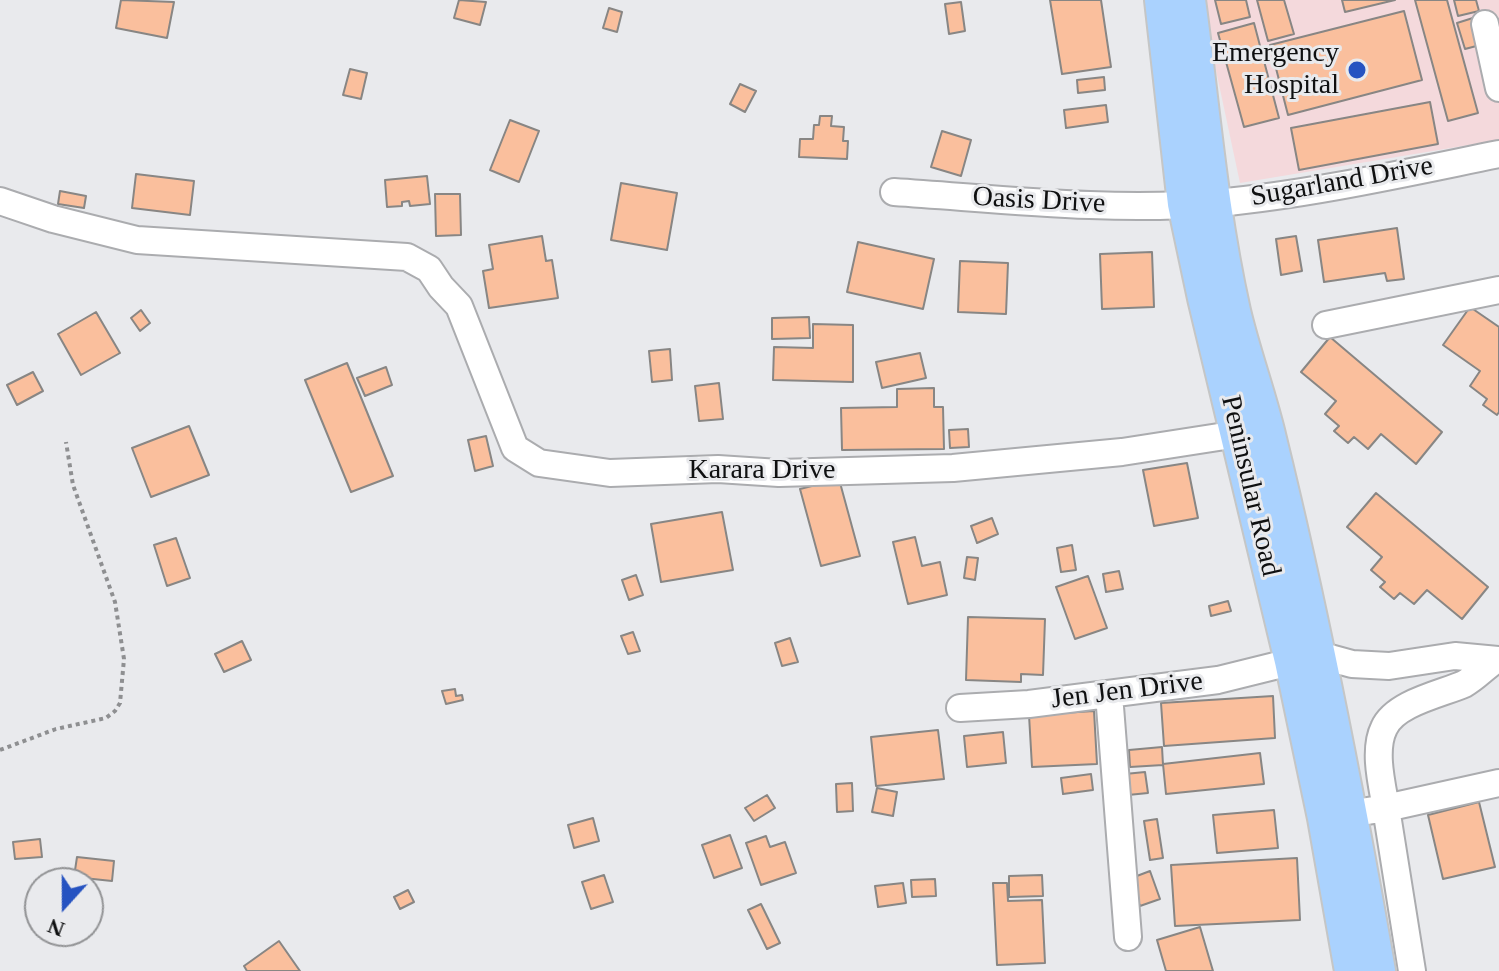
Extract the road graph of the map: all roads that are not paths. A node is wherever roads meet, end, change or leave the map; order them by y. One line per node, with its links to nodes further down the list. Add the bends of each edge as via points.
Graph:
1 (1161, 0): 8 (main road, Peninsular Road)
2 (1189, 0): 8 (main road, Peninsular Road)
3 (1485, 24): 4 (street)
4 (1499, 88)
5 (1499, 154): 8 (street, Sugarland Drive, via 1326,189)
6 (894, 192): 8 (street, Oasis Drive, via 1056,203)
7 (0, 201): 11 (street, Karara Drive, via 137,240 407,257 429,269 459,306 515,448 539,463 610,473 953,468 1122,452)
8 (1200, 203): 11 (main road, Peninsular Road, via 1204,298); 12 (main road, Peninsular Road, via 1270,437)
9 (1499, 290): 10 (street)
10 (1326, 325)
11 (1238, 434): 12 (main road, Peninsular Road)
12 (1305, 658): 13 (street, via 1389,666 1455,656); 14 (street, Jen Jen Drive, via 1218,680); 18 (main road, Peninsular Road)
13 (1496, 660): 17 (street, via 1467,683 1424,698 1384,726 1380,745)
14 (1109, 694): 15 (street, Jen Jen Drive); 19 (street)
15 (960, 708)
16 (1499, 783): 17 (street)
17 (1386, 808): 18 (street); 22 (street)
18 (1337, 816): 20 (main road, Peninsular Road); 21 (main road, Peninsular Road)
19 (1128, 937)
20 (1351, 971)
21 (1379, 971)
22 (1412, 971)

